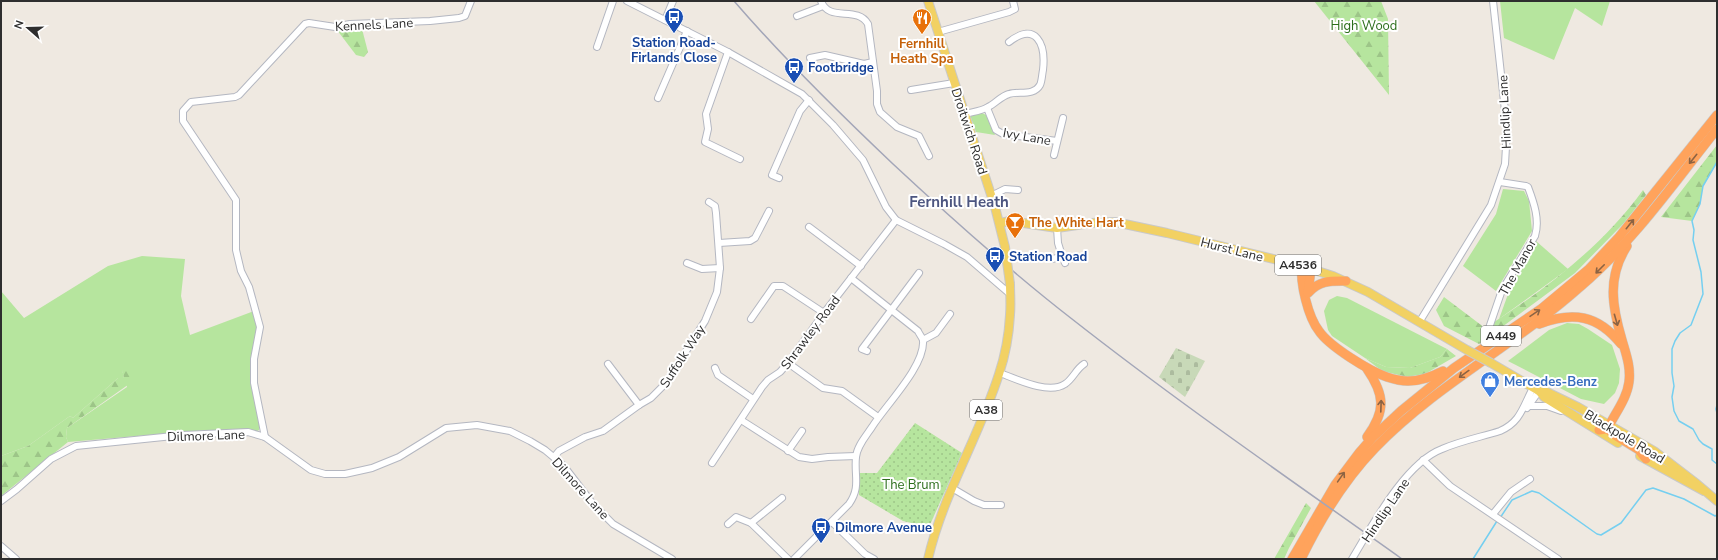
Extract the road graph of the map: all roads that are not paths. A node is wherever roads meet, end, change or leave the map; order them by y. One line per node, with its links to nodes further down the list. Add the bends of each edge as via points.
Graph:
1 (471, 1): 83 (street, Kennels Lane, via 465,16 459,18 334,27 305,24 235,97 191,102 183,111 184,121 236,200 236,250 260,327 254,359 254,383)
2 (613, 1): 14 (street)
3 (627, 1): 10 (street)
4 (673, 1): 10 (street)
5 (928, 1): 12 (main road, Droitwich Road / A38)
6 (1013, 1): 12 (street, via 1015,9 1009,12)
7 (1493, 1): 32 (street, Hindlip Lane, via 1507,129 1505,164)
8 (822, 3): 9 (street); 17 (street, via 828,11 858,15 865,19 868,24)
9 (797, 16)
10 (665, 20): 11 (street)
11 (687, 31): 15 (street); 20 (street)
12 (938, 32): 18 (main road, Droitwich Road / A38)
13 (1010, 42): 22 (street, via 1023,34 1038,38 1042,44 1044,57 1040,84 1030,92 1008,94)
14 (596, 47)
15 (728, 52): 21 (street); 30 (street, via 706,114 708,129 705,142)
16 (810, 58): 17 (street, via 825,56 864,64)
17 (873, 62): 29 (street, via 880,112 897,127 919,136)
18 (954, 83): 19 (street); 23 (main road, Droitwich Road / A38)
19 (911, 90)
20 (658, 98)
21 (809, 100): 31 (street, via 800,111 772,175); 37 (street, via 863,160 886,207)
22 (987, 108): 23 (street); 27 (street, Ivy Lane, via 996,130 1004,134)
23 (965, 114): 34 (main road, Droitwich Road / A38)
24 (1717, 115): 71 (highway, A449, one-way to 24, via 1541,309 1589,269 1619,237)
25 (1063, 118): 27 (street, Ivy Lane)
26 (1717, 129): 41 (highway, A449, one-way to 41)
27 (1057, 141): 28 (street, Ivy Lane)
28 (1054, 155)
29 (929, 156)
30 (740, 159)
31 (779, 178)
32 (1500, 182): 59 (street, Hindlip Lane, via 1491,205); 61 (street, The Manor, via 1528,187 1537,227 1535,236 1502,290)
33 (1018, 190): 34 (street, via 1005,189)
34 (991, 196): 38 (main road, Droitwich Road / A38)
35 (713, 202): 42 (street, Suffolk Way)
36 (765, 214): 42 (street, via 755,238 750,241)
37 (896, 220): 47 (street, Shrawley Road); 53 (street, via 967,257)
38 (1000, 223): 40 (main road, Hurst Lane / A4536, via 1010,221); 53 (main road, Droitwich Road / A38, bridge)
39 (809, 227): 47 (street)
40 (1057, 228): 43 (street); 49 (main road, Hurst Lane / A4536, via 1091,223 1121,223)
41 (1635, 231): 60 (highway, A449, one-way to 60, via 1600,269); 63 (highway, one-way to 63, via 1620,259 1613,288 1615,316)
42 (719, 243): 48 (street, Suffolk Way)
43 (1062, 256): 44 (street); 46 (street)
44 (1053, 259)
45 (687, 263): 48 (street, via 702,269)
46 (1065, 263)
47 (861, 266): 51 (street, Shrawley Road)
48 (720, 268): 75 (street, Suffolk Way, via 717,292 705,320 666,383 658,393)
49 (1307, 268): 52 (main road, Hurst Lane / A4536); 54 (highway)
50 (919, 273): 55 (street)
51 (851, 278): 55 (street); 56 (street, Shrawley Road)
52 (1346, 281): 54 (highway, via 1323,281); 59 (main road, Hurst Lane / A4536)
53 (1010, 294): 72 (main road, Droitwich Road / A38, via 1006,346)
54 (1308, 295): 69 (highway, via 1312,320 1320,332 1334,346)
55 (891, 309): 62 (street, via 918,330); 64 (street, via 862,349)
56 (824, 313): 58 (street, via 783,286 774,286); 65 (street, Shrawley Road)
57 (950, 314): 62 (street, via 936,333)
58 (751, 319)
59 (1420, 321): 66 (main road, Hurst Lane / A4536, bridge)
60 (1529, 327): 63 (highway, via 1558,318 1584,317 1605,327); 110 (highway, A449, one-way to 110, via 1437,394 1374,449 1352,475 1327,512)
61 (1489, 328)
62 (923, 340): 78 (street, via 916,366)
63 (1625, 348): 80 (highway, via 1629,382 1624,398)
64 (867, 351)
65 (788, 363): 74 (street, Shrawley Road, via 768,380); 78 (street, via 823,388 842,391)
66 (1490, 363): 73 (main road, Blackpole Road / A4536)
67 (608, 364): 75 (street)
68 (1084, 364): 72 (street, via 1065,384 1055,388 1046,388)
69 (1366, 366): 71 (highway, via 1388,377 1408,381 1423,380); 85 (highway, one-way to 69, via 1375,426 1381,410 1381,395)
70 (716, 368): 74 (street, via 718,375)
71 (1454, 368): 85 (highway, A449, via 1401,411)
72 (1000, 373): 92 (main road, Droitwich Road / A38)
73 (1536, 390): 76 (street, Hindlip Lane); 77 (main road, Blackpole Road / A4536); 80 (main road, Blackpole Road / A4536, via 1554,395)
74 (753, 399): 79 (street, Shrawley Road)
75 (639, 405): 87 (street, Suffolk Way, via 603,431 585,437 559,451)
76 (1527, 408): 77 (street, via 1547,406); 89 (street, Hindlip Lane, via 1505,429 1441,449)
77 (1570, 413): 81 (main road, Blackpole Road / A4536)
78 (878, 417): 86 (street, via 858,448)
79 (741, 420): 84 (street); 90 (street, Shrawley Road)
80 (1609, 426): 81 (highway); 88 (highway, via 1613,434 1639,450); 93 (main road, Blackpole Road, via 1654,451)
81 (1599, 430): 88 (main road, Blackpole Road)
82 (802, 431): 84 (street)
83 (265, 437): 87 (street, Dilmore Lane, via 311,470 325,474 346,474 372,468 399,456 446,428 460,426 477,425 510,431); 95 (street, Dilmore Lane, via 248,432 229,432 76,446 51,459)
84 (788, 451): 86 (street, via 799,457 812,459)
85 (1358, 454): 109 (highway, A449, one-way to 85, via 1335,486)
86 (856, 456): 99 (street, via 855,495 850,504)
87 (554, 457): 104 (street, Dilmore Lane, via 613,524)
88 (1646, 459): 93 (main road, Blackpole Road)
89 (1423, 460): 98 (street, via 1450,486); 111 (street, Hindlip Lane, via 1400,484)
90 (712, 463)
91 (1530, 479): 98 (street, via 1511,492)
92 (952, 488): 97 (street, via 984,505); 108 (main road, Droitwich Road / A38, via 936,529)
93 (1704, 491): 96 (main road, Blackpole Road)
94 (782, 498): 100 (street)
95 (1, 501)
96 (1717, 501)
97 (1001, 505)
98 (1495, 516): 112 (street)
99 (832, 522): 106 (street); 107 (street, via 865,554)
100 (751, 523): 101 (street, via 736,518); 105 (street)
101 (728, 524)
102 (1, 546): 103 (street)
103 (16, 559)
104 (672, 559)
105 (788, 559)
106 (794, 559)
107 (874, 559)
108 (928, 559)
109 (1292, 559)
110 (1300, 559)
111 (1352, 559)
112 (1558, 559)

